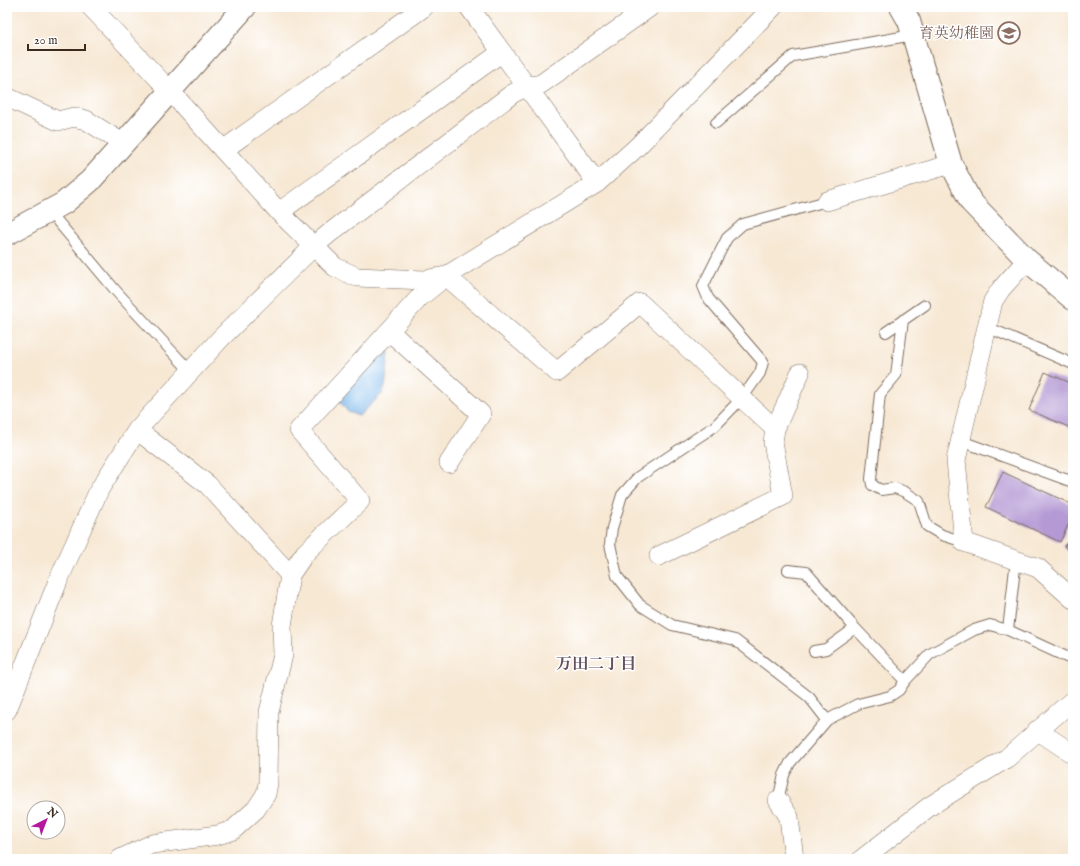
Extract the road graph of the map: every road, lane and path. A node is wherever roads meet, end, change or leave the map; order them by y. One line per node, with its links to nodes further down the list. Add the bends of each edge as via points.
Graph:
1 (91, 7): 11 (street)
2 (245, 7): 11 (street)
3 (424, 7): 15 (street)
4 (650, 7): 10 (street, via 541,84)
5 (773, 7): 17 (street, via 637,147)
6 (901, 7): 8 (street)
7 (471, 8): 9 (street)
8 (913, 35): 13 (lane, via 792,56); 16 (street)
9 (502, 52): 10 (street); 20 (street)
10 (525, 87): 17 (street); 22 (street, via 512,94)
11 (171, 92): 14 (street); 15 (street)
12 (7, 97): 14 (street, via 58,121 74,117 86,120)
13 (716, 123)
14 (124, 144): 19 (street, via 90,181 64,203)
15 (223, 150): 20 (street)
16 (952, 164): 18 (street); 23 (street, via 971,202)
17 (596, 183): 24 (street)
18 (827, 201): 34 (lane, via 743,224 727,238 703,286 708,298 763,362 760,373)
19 (49, 211): 21 (street); 32 (lane, via 116,291)
20 (279, 212): 22 (street)
21 (7, 234)
22 (313, 247): 24 (street, via 335,267 357,277 424,280); 32 (street)
23 (1027, 260): 25 (street); 28 (street, via 993,301)
24 (446, 276): 29 (street, via 420,297); 34 (street, via 557,372 640,303)
25 (1073, 299)
26 (925, 305): 27 (lane)
27 (902, 320): 30 (lane); 40 (lane, via 896,375 880,394 872,485 881,490 895,488 905,492 919,501 927,526 942,535)
28 (987, 327): 31 (lane); 37 (street)
29 (389, 331): 38 (street, via 481,414); 44 (street, via 299,430 360,502 305,553)
30 (886, 332)
31 (1073, 364)
32 (190, 371): 36 (street)
33 (800, 373): 35 (street)
34 (743, 397): 35 (street); 53 (lane, via 715,426 638,477 622,495 610,544 617,576 640,605 672,625 735,640 809,697)
35 (775, 428): 41 (street, via 773,442 783,496)
36 (137, 430): 44 (street, via 208,485); 52 (street, via 99,490 58,581)
37 (961, 441): 39 (lane); 40 (street, via 956,460)
38 (449, 463)
39 (1073, 482)
40 (964, 542): 42 (street)
41 (659, 556)
42 (1016, 559): 45 (street, via 1038,568); 47 (lane)
43 (788, 570): 46 (lane, via 806,572)
44 (290, 575): 57 (street, via 282,626 283,655 269,712 266,794 256,809 233,830 218,835 152,844)
45 (1073, 600)
46 (854, 628): 48 (lane, via 826,649); 50 (lane)
47 (1008, 630): 49 (lane); 50 (lane, via 990,625 974,630 930,654)
48 (814, 651)
49 (1073, 660)
50 (905, 681): 53 (lane, via 899,690 890,696 858,704)
51 (1073, 700): 54 (street)
52 (7, 710)
53 (827, 720): 56 (lane, via 790,764 784,775)
54 (1038, 730): 55 (street); 59 (street, via 1007,758 930,806)
55 (1073, 754)
56 (778, 800): 58 (street, via 789,817)
57 (120, 859)
58 (794, 859)
59 (862, 859)

